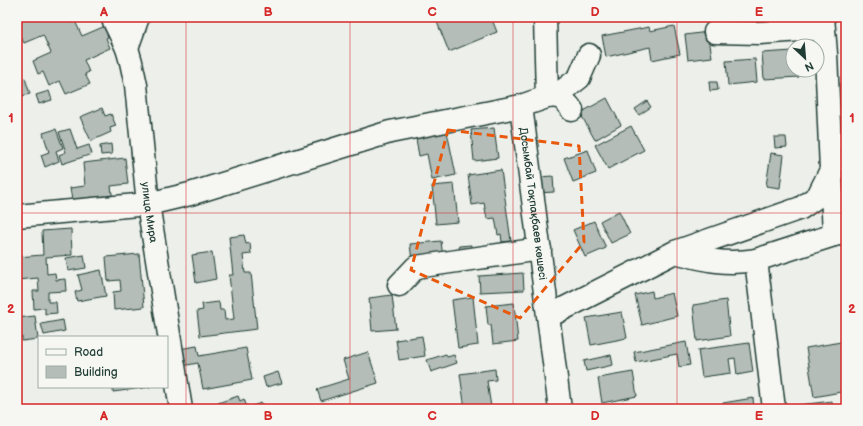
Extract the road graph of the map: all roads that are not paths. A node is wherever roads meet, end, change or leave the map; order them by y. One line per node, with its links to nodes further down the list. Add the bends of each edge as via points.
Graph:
1 (112, 17): 6 (street, улица Мира)
2 (137, 17): 6 (street)
3 (545, 17): 8 (street)
4 (817, 21): 5 (street, via 760,33); 10 (street, via 826,54)
5 (715, 32)
6 (127, 48): 11 (street, улица Мира, via 136,85)
7 (589, 55): 8 (street, via 578,78)
8 (558, 101): 9 (street)
9 (521, 106): 11 (street, via 390,132 190,194); 14 (street, Досымбай Тоқпақбаев көшесі)
10 (831, 170): 13 (street); 15 (street, via 818,196 801,208)
11 (148, 204): 12 (street); 19 (street, улица Мира)
12 (17, 216)
13 (840, 234): 16 (street)
14 (540, 249): 17 (street, via 416,267); 18 (street, Досымбай Тоқпақбаев көшесі)
15 (675, 252): 16 (street, via 720,262); 18 (street)
16 (756, 260): 21 (street)
17 (399, 285)
18 (549, 316): 20 (street, Досымбай Тоқпақбаев көшесі)
19 (181, 409)
20 (560, 409)
21 (774, 409)

